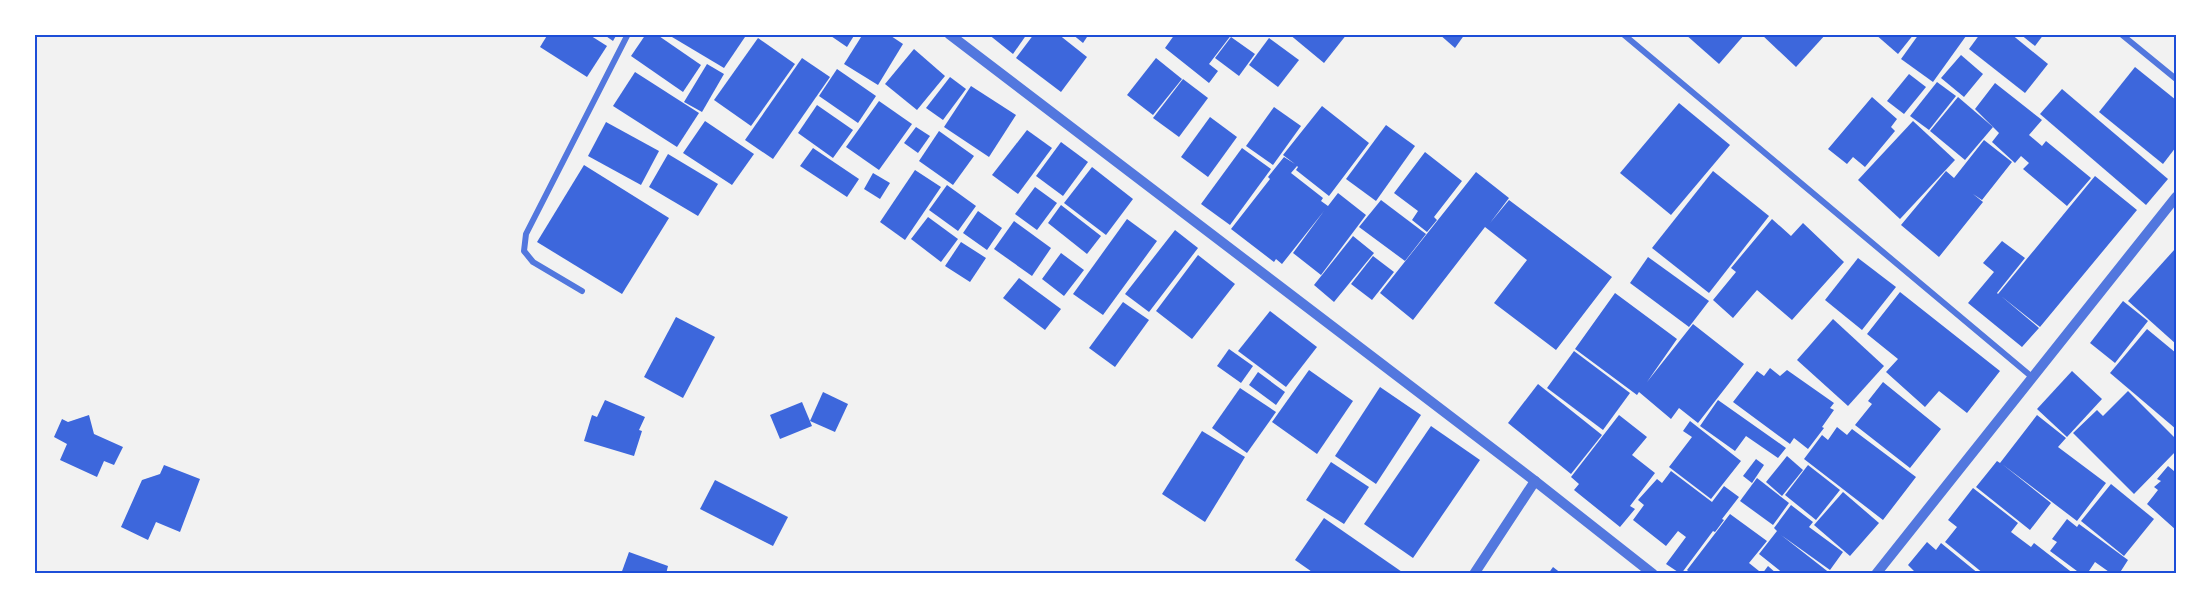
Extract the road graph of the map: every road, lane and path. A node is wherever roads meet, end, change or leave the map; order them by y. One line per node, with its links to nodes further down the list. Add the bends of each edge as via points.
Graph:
1 (628, 34): 7 (street, via 526,234 524,251 533,262)
2 (949, 34): 9 (street)
3 (1623, 34): 8 (street)
4 (2121, 34): 5 (street)
5 (2176, 79)
6 (2176, 197): 8 (street)
7 (582, 291)
8 (2032, 377): 12 (street)
9 (1535, 481): 10 (street); 11 (street)
10 (1474, 573)
11 (1653, 573)
12 (1876, 573)

